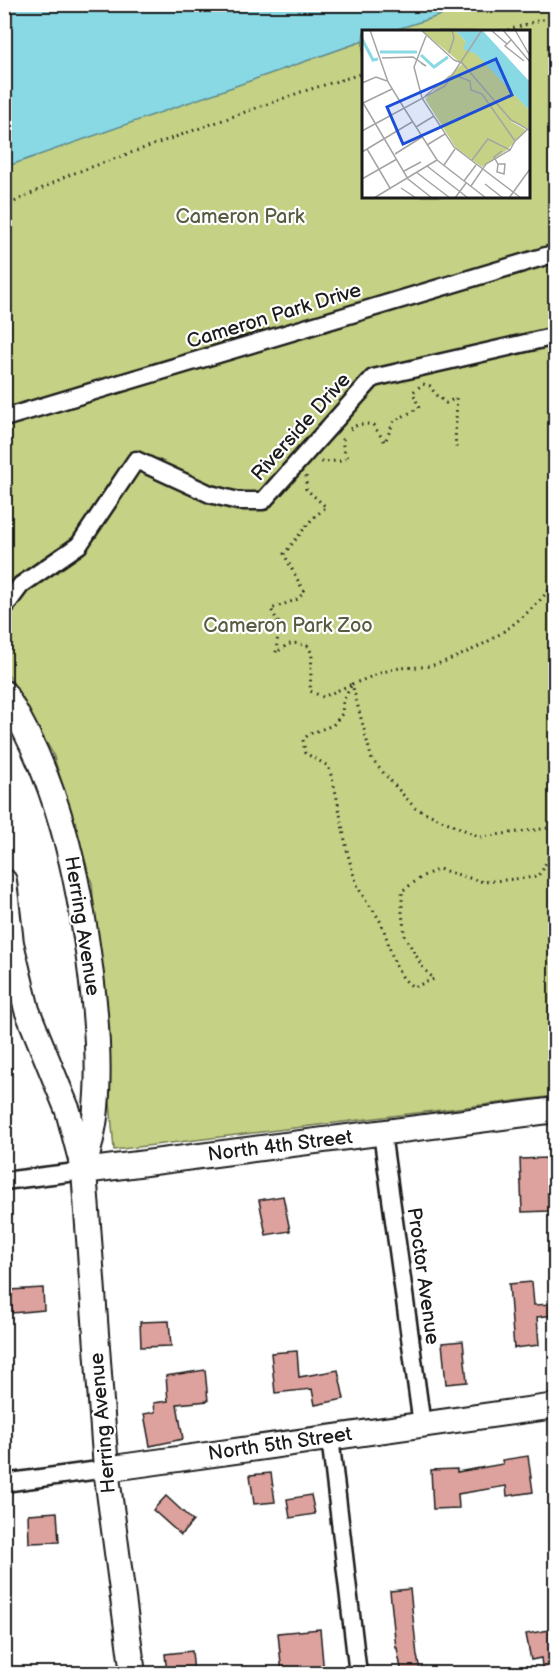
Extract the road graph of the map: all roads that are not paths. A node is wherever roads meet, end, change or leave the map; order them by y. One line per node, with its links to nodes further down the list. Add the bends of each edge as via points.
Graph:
1 (555, 253): 3 (street, Cameron Park Drive)
2 (555, 336): 4 (street, Riverside Drive, via 373,378 263,501 238,501 210,494 136,460 79,545 21,585)
3 (4, 418)
4 (4, 608)
5 (4, 693): 9 (main road, Herring Avenue, via 17,712 53,796 73,861 83,912 96,1019 96,1108)
6 (4, 881): 9 (main road, Herring Avenue, via 11,943 27,1010 68,1111)
7 (555, 1110): 8 (main road, North 4th Street)
8 (382, 1133): 9 (main road, North 4th Street); 12 (street, Proctor Avenue)
9 (84, 1171): 10 (street, North 4th Street); 14 (main road, Herring Avenue)
10 (4, 1181)
11 (555, 1406): 12 (main road, North 5th Street)
12 (422, 1425): 13 (main road, North 5th Street)
13 (330, 1437): 14 (main road, North 5th Street); 17 (street)
14 (106, 1469): 15 (street, North 5th Street); 16 (main road, Herring Avenue)
15 (4, 1483)
16 (133, 1674)
17 (358, 1674)

